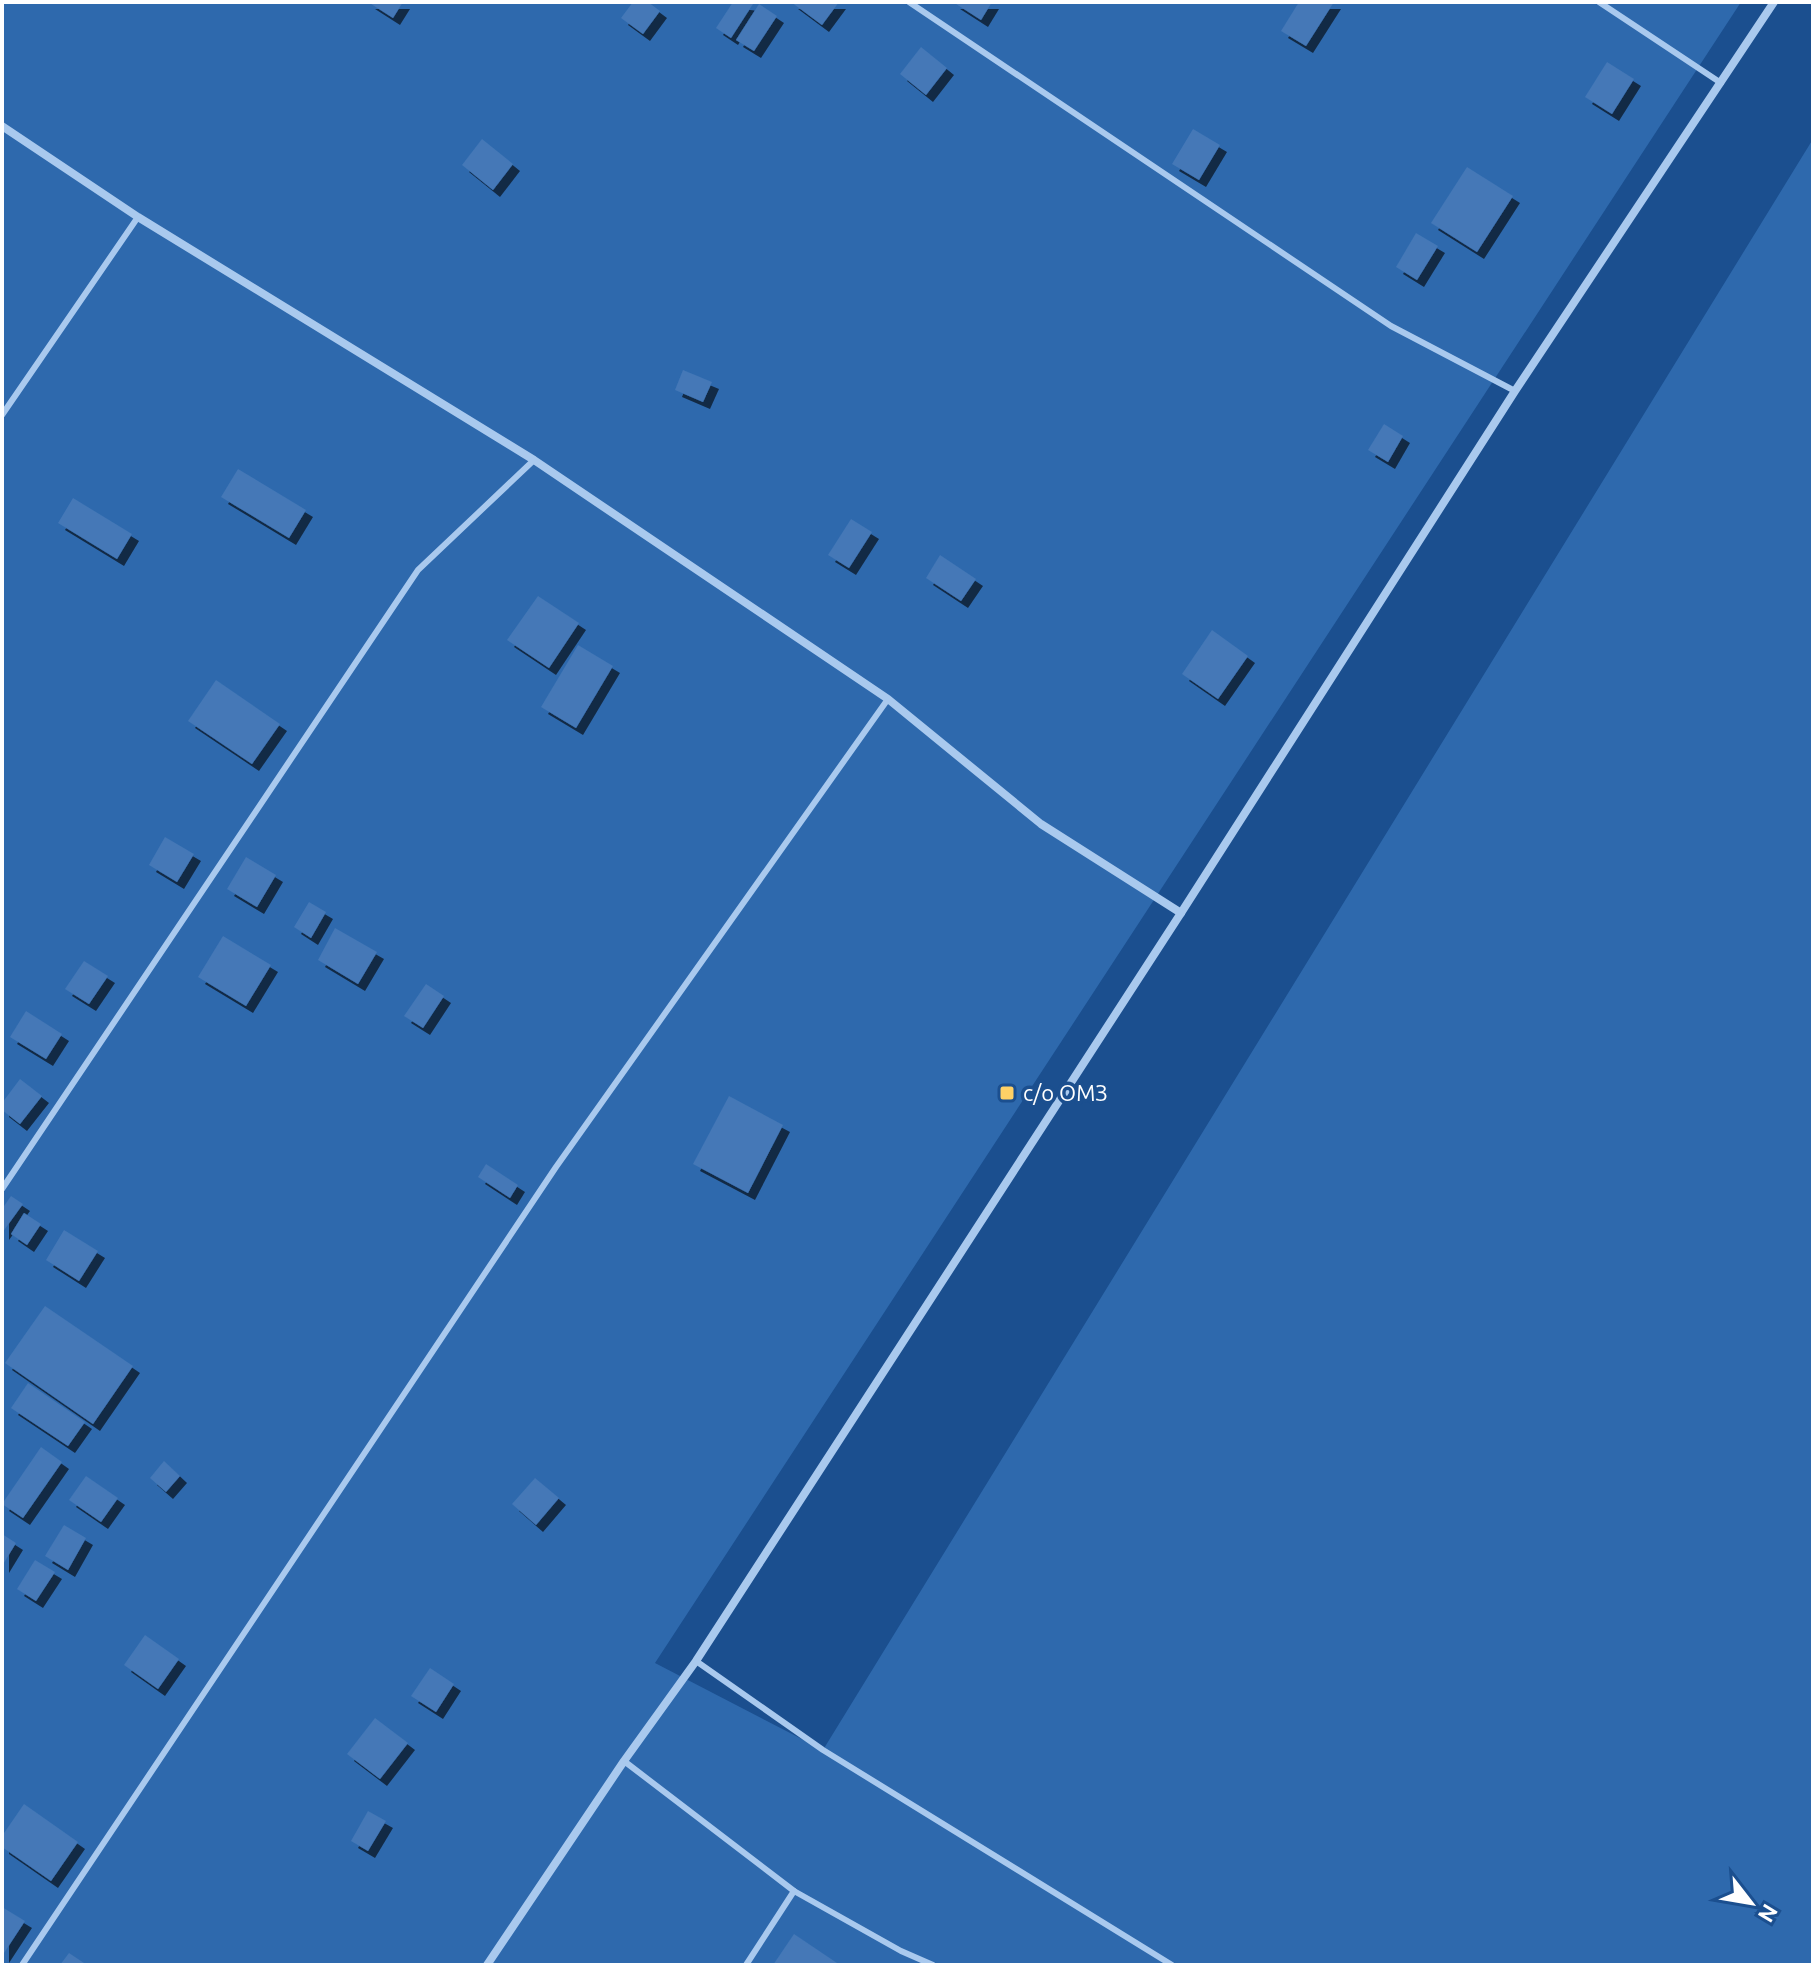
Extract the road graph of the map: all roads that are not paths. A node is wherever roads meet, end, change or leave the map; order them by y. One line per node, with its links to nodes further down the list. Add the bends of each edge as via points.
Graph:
1 (909, 2): 7 (lane, via 1391,326)
2 (1599, 2): 4 (lane)
3 (1774, 2): 4 (street)
4 (1721, 83): 7 (street)
5 (2, 126): 6 (street)
6 (138, 217): 8 (lane); 9 (street)
7 (1515, 391): 11 (street)
8 (2, 415)
9 (534, 460): 10 (street); 12 (lane, via 418,570)
10 (888, 699): 11 (street, via 1041,824); 16 (lane, via 556,1167)
11 (1181, 913): 13 (street)
12 (2, 1189)
13 (696, 1661): 14 (street); 20 (lane, via 823,1750)
14 (624, 1761): 15 (lane); 17 (street)
15 (794, 1891): 18 (lane); 19 (lane)
16 (22, 1965)
17 (487, 1965)
18 (746, 1965)
19 (933, 1965)
20 (1172, 1965)

